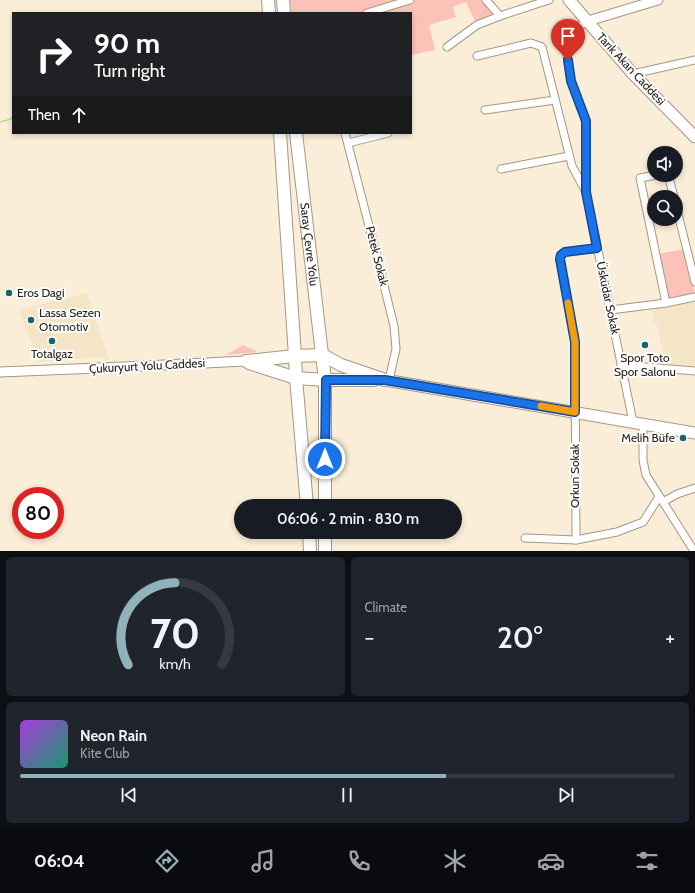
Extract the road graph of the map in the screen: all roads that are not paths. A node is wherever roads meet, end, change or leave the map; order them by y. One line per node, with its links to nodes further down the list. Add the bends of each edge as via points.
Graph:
1 (268, 0): 8 (highway)
2 (282, 0): 9 (highway)
3 (410, 0): 10 (street)
4 (486, 0): 11 (street)
5 (549, 0): 11 (street)
6 (569, 0): 12 (main road, Tarık Akan Caddesi)
7 (658, 0): 12 (main road)
8 (269, 12)
9 (284, 12)
10 (370, 12)
11 (500, 16): 13 (street, via 477,25)
12 (588, 22): 16 (main road, Tarık Akan Caddesi); 28 (street, Üsküdar Sokak, via 565,35 571,81 586,121)
13 (447, 47)
14 (476, 56): 17 (street, via 531,43 542,47)
15 (695, 60): 16 (street)
16 (633, 74): 23 (main road, Tarık Akan Caddesi)
17 (555, 100): 18 (street); 25 (street)
18 (485, 110)
19 (280, 134): 36 (highway, Saray Çevre Yolu)
20 (296, 134): 35 (highway, Saray Çevre Yolu)
21 (345, 134): 24 (street, Petek Sokak)
22 (384, 134): 24 (street)
23 (695, 137)
24 (348, 143): 43 (street, Petek Sokak, via 394,326 396,348)
25 (569, 156): 26 (street); 28 (street)
26 (501, 169)
27 (647, 177): 33 (street, via 640,178)
28 (586, 192): 30 (street, Üsküdar Sokak)
29 (681, 226): 31 (street)
30 (597, 248): 34 (street, Üsküdar Sokak); 44 (street, Orkun Sokak, via 565,252 560,259 575,342)
31 (695, 282)
32 (695, 297): 33 (street)
33 (666, 302): 34 (street)
34 (610, 310): 38 (street, Üsküdar Sokak)
35 (323, 355): 36 (highway); 42 (highway, Saray Çevre Yolu); 43 (highway, via 341,365)
36 (295, 356): 37 (highway); 41 (highway, Saray Çevre Yolu)
37 (246, 361): 40 (main road, Çukuryurt Yolu Caddesi); 41 (highway)
38 (621, 365): 39 (street); 45 (street, Üsküdar Sokak)
39 (695, 371)
40 (0, 372)
41 (296, 378): 42 (highway); 48 (highway)
42 (326, 380): 43 (highway); 49 (highway)
43 (387, 380): 44 (main road)
44 (575, 412): 45 (main road); 54 (street, Orkun Sokak)
45 (638, 423): 46 (main road); 50 (street, Üsküdar Sokak, via 646,475)
46 (695, 433)
47 (695, 488): 50 (street)
48 (307, 499)
49 (325, 499)
50 (661, 500): 54 (street, via 643,522 617,532); 57 (street, Üsküdar Sokak)
51 (525, 538): 54 (street)
52 (309, 539): 55 (highway)
53 (325, 539): 56 (highway)
54 (576, 540)
55 (310, 551)
56 (325, 551)
57 (694, 551)

